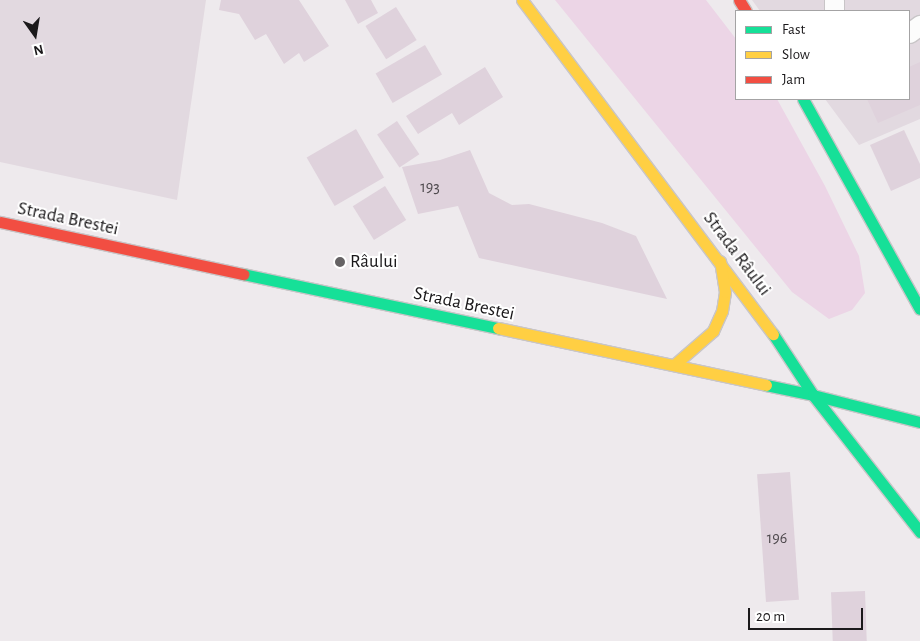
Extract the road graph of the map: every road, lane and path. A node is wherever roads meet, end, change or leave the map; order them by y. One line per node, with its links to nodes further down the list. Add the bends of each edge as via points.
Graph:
1 (522, 0): 4 (main road, Strada Râului)
2 (806, 100): 5 (main road)
3 (0, 222): 6 (main road, Strada Brestei)
4 (720, 261): 6 (main road, via 725,292 722,311 713,331); 7 (main road, Strada Râului, via 764,320)
5 (920, 309)
6 (674, 365): 7 (main road, Strada Brestei)
7 (813, 395): 8 (main road, Strada Brestei); 9 (main road, Strada Râului)
8 (920, 422)
9 (920, 532)

